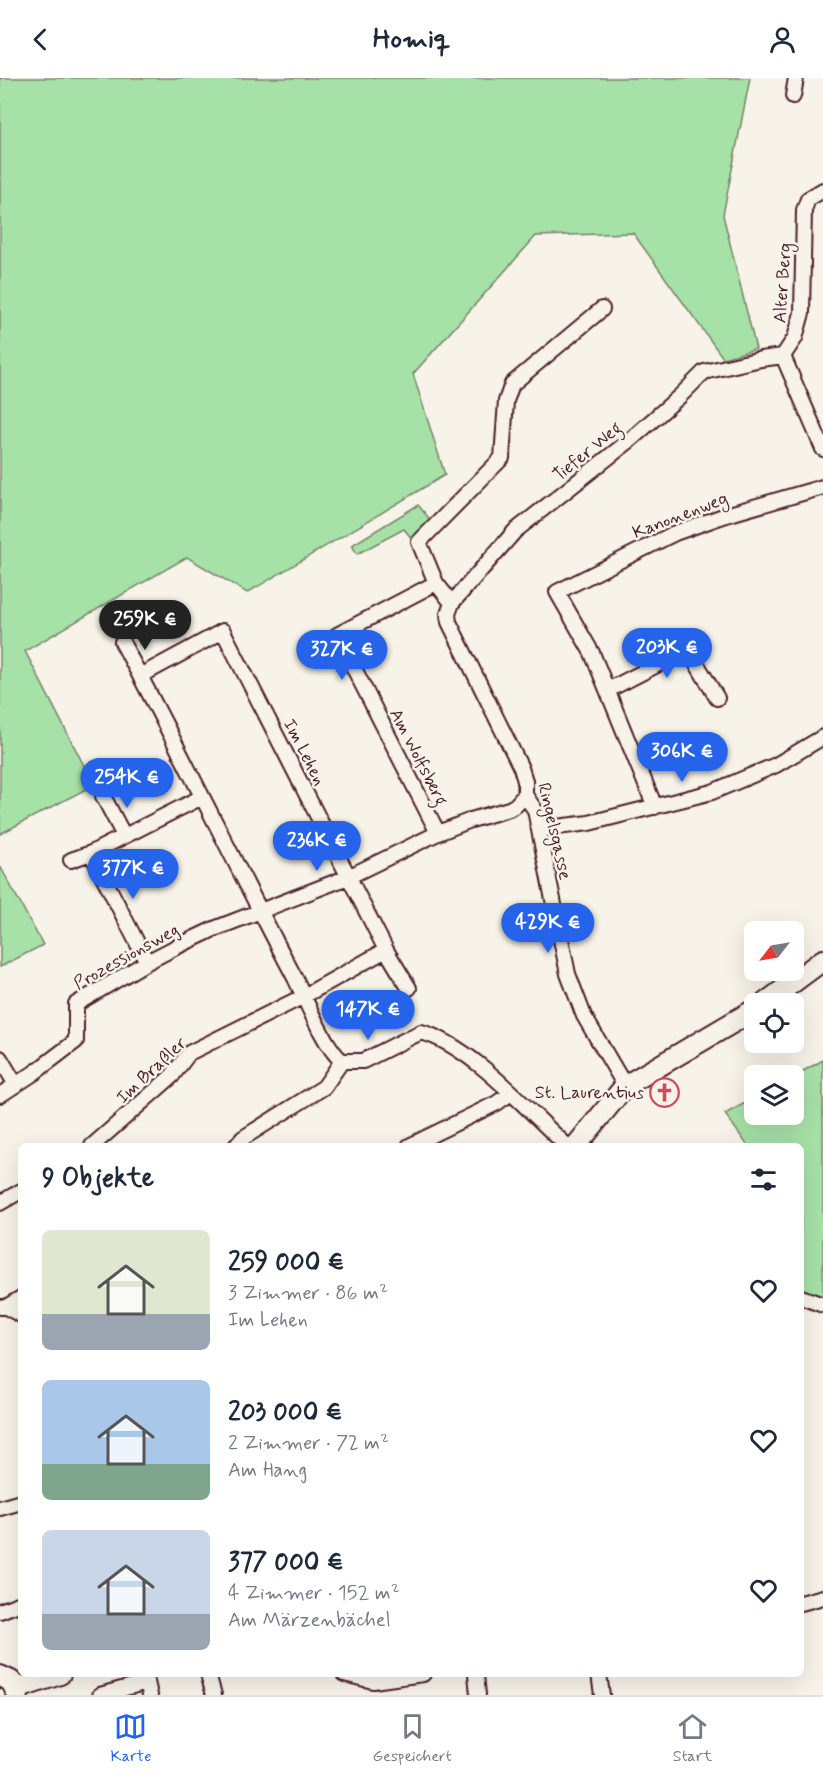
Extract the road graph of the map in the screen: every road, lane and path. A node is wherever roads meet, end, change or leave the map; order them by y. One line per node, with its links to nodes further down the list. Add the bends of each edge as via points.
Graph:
1 (796, 78): 2 (street)
2 (793, 96)
3 (823, 190): 5 (street, Alter Berg, via 808,199 804,210 802,313 795,338)
4 (602, 309): 8 (street, via 512,384 506,401 502,458 419,542)
5 (783, 356): 6 (street); 9 (street, Tiefer Weg, via 704,372 629,441 515,531)
6 (823, 449)
7 (823, 488): 12 (street, Kanonenweg, via 675,533 557,592)
8 (436, 583): 9 (street); 20 (street, Am Wolfsberg, via 337,635)
9 (452, 603): 15 (street, Ringelsgasse, via 449,622 521,768)
10 (122, 642): 11 (street)
11 (140, 676): 17 (street); 24 (street, Im Lehen, via 223,631)
12 (608, 690): 13 (street, via 688,650); 18 (street)
13 (717, 698)
14 (823, 737): 18 (street, via 745,779)
15 (525, 795): 19 (street, Ringelsgasse, via 536,810); 20 (street, Prozessionsweg, via 516,806)
16 (103, 796): 21 (street)
17 (202, 797): 21 (street); 25 (street)
18 (654, 807): 19 (street, via 590,823)
19 (540, 829): 36 (street, Ringelsgasse, via 568,974 584,1016)
20 (438, 833): 24 (street, Prozessionsweg)
21 (124, 836): 22 (street)
22 (91, 853): 23 (street); 28 (street)
23 (70, 860)
24 (348, 877): 25 (street, Prozessionsweg); 26 (street)
25 (260, 912): 28 (street, Prozessionsweg, via 214,929); 31 (street)
26 (386, 950): 29 (street); 31 (street, Im Braßler)
27 (823, 960): 30 (main road)
28 (147, 962): 35 (street, Prozessionsweg, via 76,1004 76,1041)
29 (409, 988)
30 (779, 993)
31 (304, 996): 34 (street); 39 (street, Im Braßler, via 189,1053 172,1076)
32 (744, 1016): 36 (main road)
33 (0, 1058): 35 (street)
34 (342, 1062): 37 (street, via 363,1061 421,1032 445,1041); 40 (street, via 324,1087)
35 (16, 1085): 38 (street, Prozessionsweg)
36 (625, 1086): 43 (main road)
37 (511, 1093): 41 (street); 42 (street)
38 (0, 1095)
39 (95, 1143)
40 (239, 1143)
41 (415, 1143)
42 (564, 1143)
43 (578, 1143)
44 (18, 1193): 45 (street)
45 (0, 1203)
46 (804, 1298): 48 (street)
47 (18, 1300): 49 (street)
48 (823, 1305)
49 (3, 1307): 50 (street)
50 (18, 1314)
51 (18, 1503): 52 (street)
52 (0, 1508)
53 (823, 1597): 54 (street)
54 (804, 1602)
55 (18, 1604): 56 (street)
56 (0, 1611)
57 (0, 1676): 65 (main road, via 7,1678)
58 (53, 1677): 65 (main road)
59 (209, 1677): 68 (street)
60 (354, 1677): 64 (street)
61 (406, 1677): 64 (street)
62 (476, 1677): 69 (street)
63 (599, 1677): 70 (street)
64 (373, 1683)
65 (17, 1692)
66 (100, 1695): 67 (street, via 147,1682)
67 (150, 1695)
68 (214, 1695)
69 (478, 1695)
70 (602, 1695)

